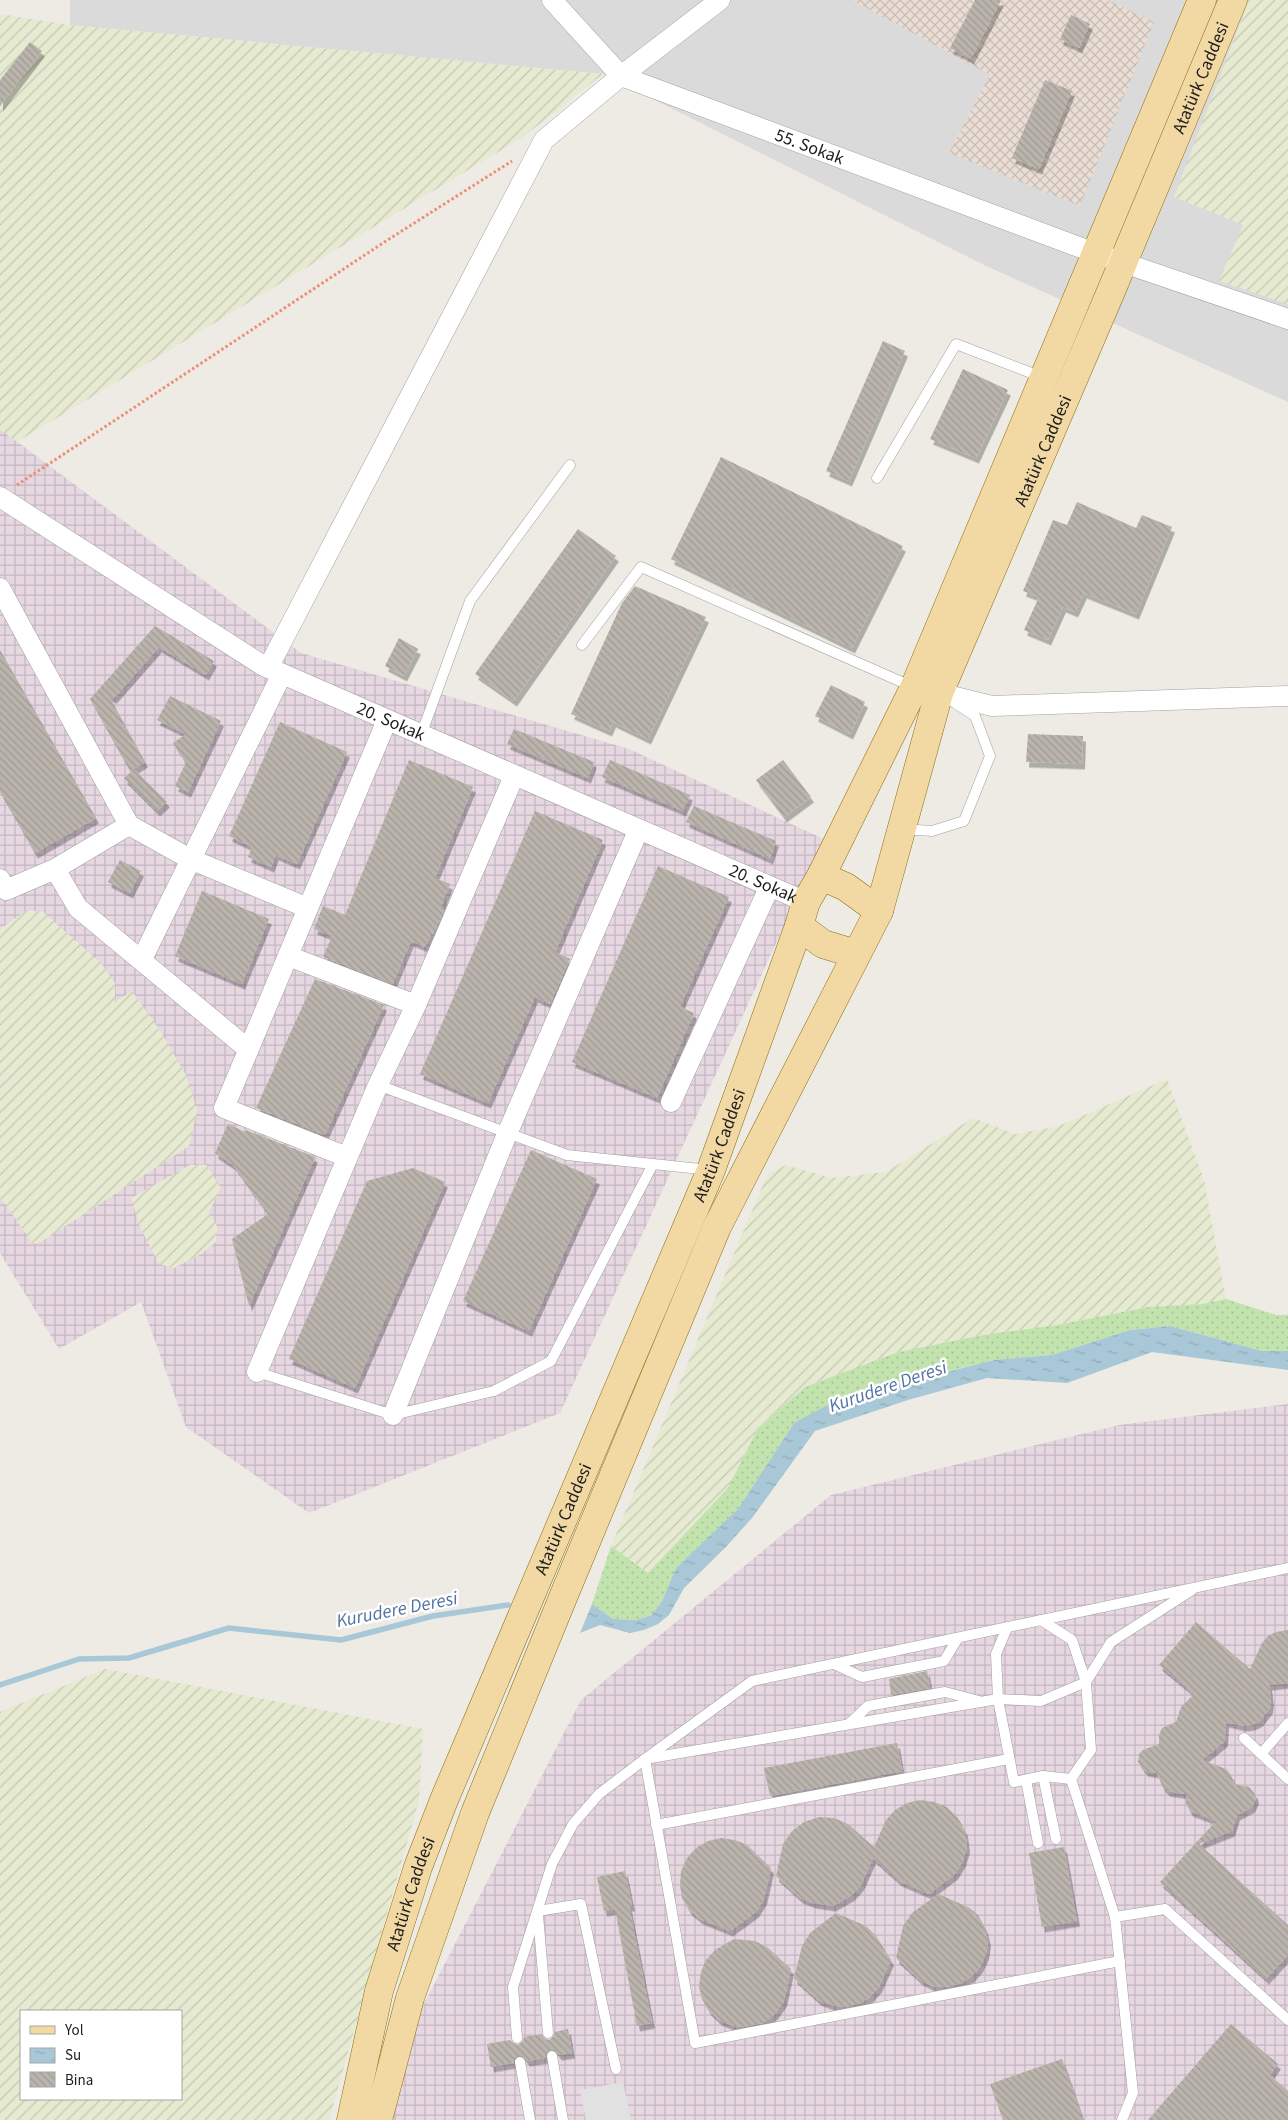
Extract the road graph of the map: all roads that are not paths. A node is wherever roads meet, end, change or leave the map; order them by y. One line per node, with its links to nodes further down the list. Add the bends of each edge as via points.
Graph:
1 (552, 0): 5 (street, 55. Sokak)
2 (720, 0): 5 (street)
3 (1202, 0): 6 (main road, Atatürk Caddesi)
4 (1232, 0): 7 (main road, Atatürk Caddesi)
5 (621, 76): 6 (street, 55. Sokak); 15 (street, via 544,140)
6 (1096, 252): 7 (street, 55. Sokak); 9 (main road, Atatürk Caddesi)
7 (1123, 262): 8 (street, 55. Sokak); 16 (main road, Atatürk Caddesi)
8 (1288, 319)
9 (1043, 378): 11 (lane, via 956,344); 16 (main road, Atatürk Caddesi)
10 (570, 465): 19 (lane, via 470,600)
11 (877, 478)
12 (1, 497): 15 (street, 20. Sokak)
13 (0, 588): 21 (street)
14 (582, 645): 16 (lane, via 641,567)
15 (275, 671): 18 (street, 20. Sokak); 24 (street)
16 (926, 690): 17 (street, via 992,706); 22 (main road, Atatürk Caddesi); 22 (lane, via 975,716 990,756 964,821 932,830); 26 (main road, Atatürk Caddesi)
17 (1288, 696)
18 (387, 720): 19 (street, 20. Sokak); 29 (street)
19 (421, 735): 20 (street, 20. Sokak)
20 (514, 776): 23 (street, 20. Sokak); 35 (street)
21 (128, 826): 24 (street); 25 (street)
22 (902, 829): 30 (main road, Atatürk Caddesi)
23 (638, 830): 28 (street, 20. Sokak); 39 (street)
24 (190, 858): 29 (street); 34 (street)
25 (55, 869): 27 (street, via 6,890); 34 (street, via 78,908)
26 (821, 876): 30 (main road, via 846,888); 31 (main road, Atatürk Caddesi)
27 (0, 879)
28 (768, 888): 31 (street, 20. Sokak); 38 (street)
29 (308, 908): 33 (street)
30 (879, 911): 32 (main road, Atatürk Caddesi)
31 (803, 914): 32 (main road, via 823,944); 42 (main road, Atatürk Caddesi)
32 (856, 954): 77 (main road, Atatürk Caddesi, via 717,1227 546,1638 475,1813 410,1998)
33 (288, 956): 35 (street); 36 (street)
34 (142, 959): 36 (street)
35 (416, 1005): 37 (street)
36 (248, 1049): 40 (street, via 224,1108)
37 (378, 1085): 39 (lane); 40 (street)
38 (671, 1102)
39 (507, 1134): 41 (lane, via 567,1156); 44 (street)
40 (347, 1157): 43 (street)
41 (653, 1164): 42 (lane); 44 (lane, via 551,1361 494,1391)
42 (711, 1170): 76 (main road, Atatürk Caddesi, via 418,1867 379,1991)
43 (257, 1372): 44 (lane)
44 (393, 1415)
45 (1287, 1568): 46 (lane)
46 (1197, 1587): 47 (lane); 51 (lane, via 1111,1642)
47 (1041, 1620): 48 (lane); 51 (lane, via 1072,1640)
48 (1007, 1628): 49 (lane); 52 (lane, via 996,1654)
49 (958, 1638): 50 (lane); 50 (lane, via 944,1661 862,1677)
50 (834, 1664): 58 (lane, via 752,1681)
51 (1086, 1682): 52 (lane, via 1041,1701); 61 (lane, via 1091,1750)
52 (998, 1699): 53 (lane); 59 (lane)
53 (982, 1702): 55 (lane); 55 (lane, via 945,1692 868,1706)
54 (1288, 1723): 57 (lane)
55 (849, 1724): 58 (lane)
56 (1244, 1738): 57 (lane)
57 (1261, 1754): 62 (lane)
58 (645, 1759): 64 (lane); 67 (lane, via 599,1794 573,1824 552,1864)
59 (1009, 1759): 63 (lane, via 1014,1782); 64 (lane)
60 (1043, 1776): 61 (lane); 63 (lane); 65 (lane)
61 (1071, 1779): 68 (lane)
62 (1288, 1779)
63 (1026, 1780): 66 (lane)
64 (656, 1825): 69 (lane, via 695,2043)
65 (1056, 1839)
66 (1038, 1843)
67 (538, 1911): 71 (lane); 72 (lane, via 513,1987); 75 (lane, via 581,1904)
68 (1115, 1917): 69 (lane); 70 (lane, via 1165,1909)
69 (1120, 1961): 80 (lane, via 1133,2093)
70 (1288, 2020)
71 (548, 2033)
72 (517, 2038)
73 (552, 2056): 79 (lane)
74 (520, 2062): 78 (lane)
75 (616, 2069)
76 (351, 2120)
77 (378, 2120)
78 (530, 2120)
79 (563, 2120)
80 (1122, 2120)

